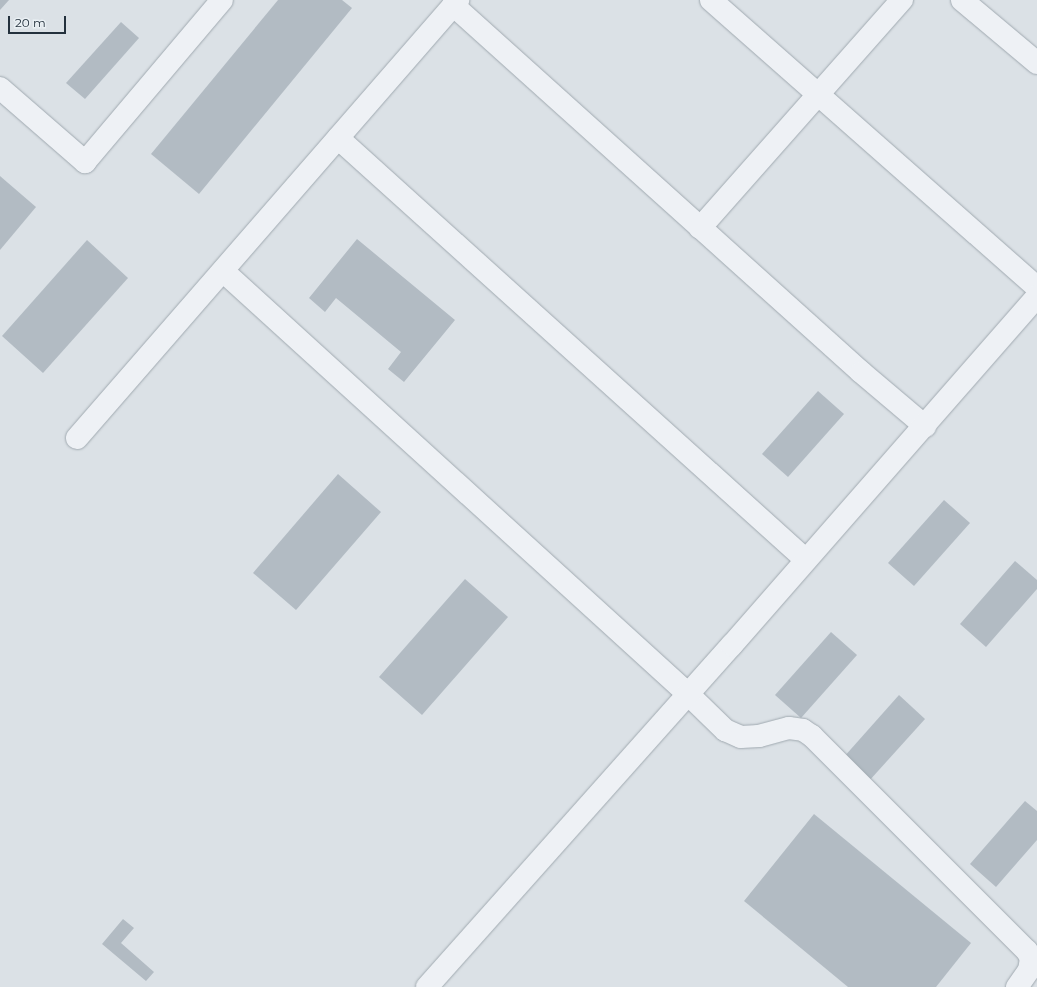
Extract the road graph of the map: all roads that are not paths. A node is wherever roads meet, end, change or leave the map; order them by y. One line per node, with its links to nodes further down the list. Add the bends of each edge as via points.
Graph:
1 (222, 0): 7 (lane, via 85,162)
2 (711, 0): 8 (lane)
3 (902, 0): 8 (lane)
4 (962, 0): 6 (lane)
5 (456, 3): 9 (lane); 10 (lane)
6 (1037, 63)
7 (0, 88)
8 (818, 94): 10 (lane); 12 (lane)
9 (338, 138): 11 (lane); 16 (lane)
10 (700, 228): 14 (lane)
11 (223, 271): 15 (lane); 17 (lane)
12 (1037, 287)
13 (1037, 296): 14 (lane)
14 (925, 426): 16 (lane)
15 (77, 438)
16 (806, 560): 17 (lane)
17 (688, 694): 18 (lane); 19 (lane, via 725,730 741,737 759,736 790,728 803,730 812,736 1027,951 1031,958 1029,970)
18 (427, 987)
19 (1017, 987)

